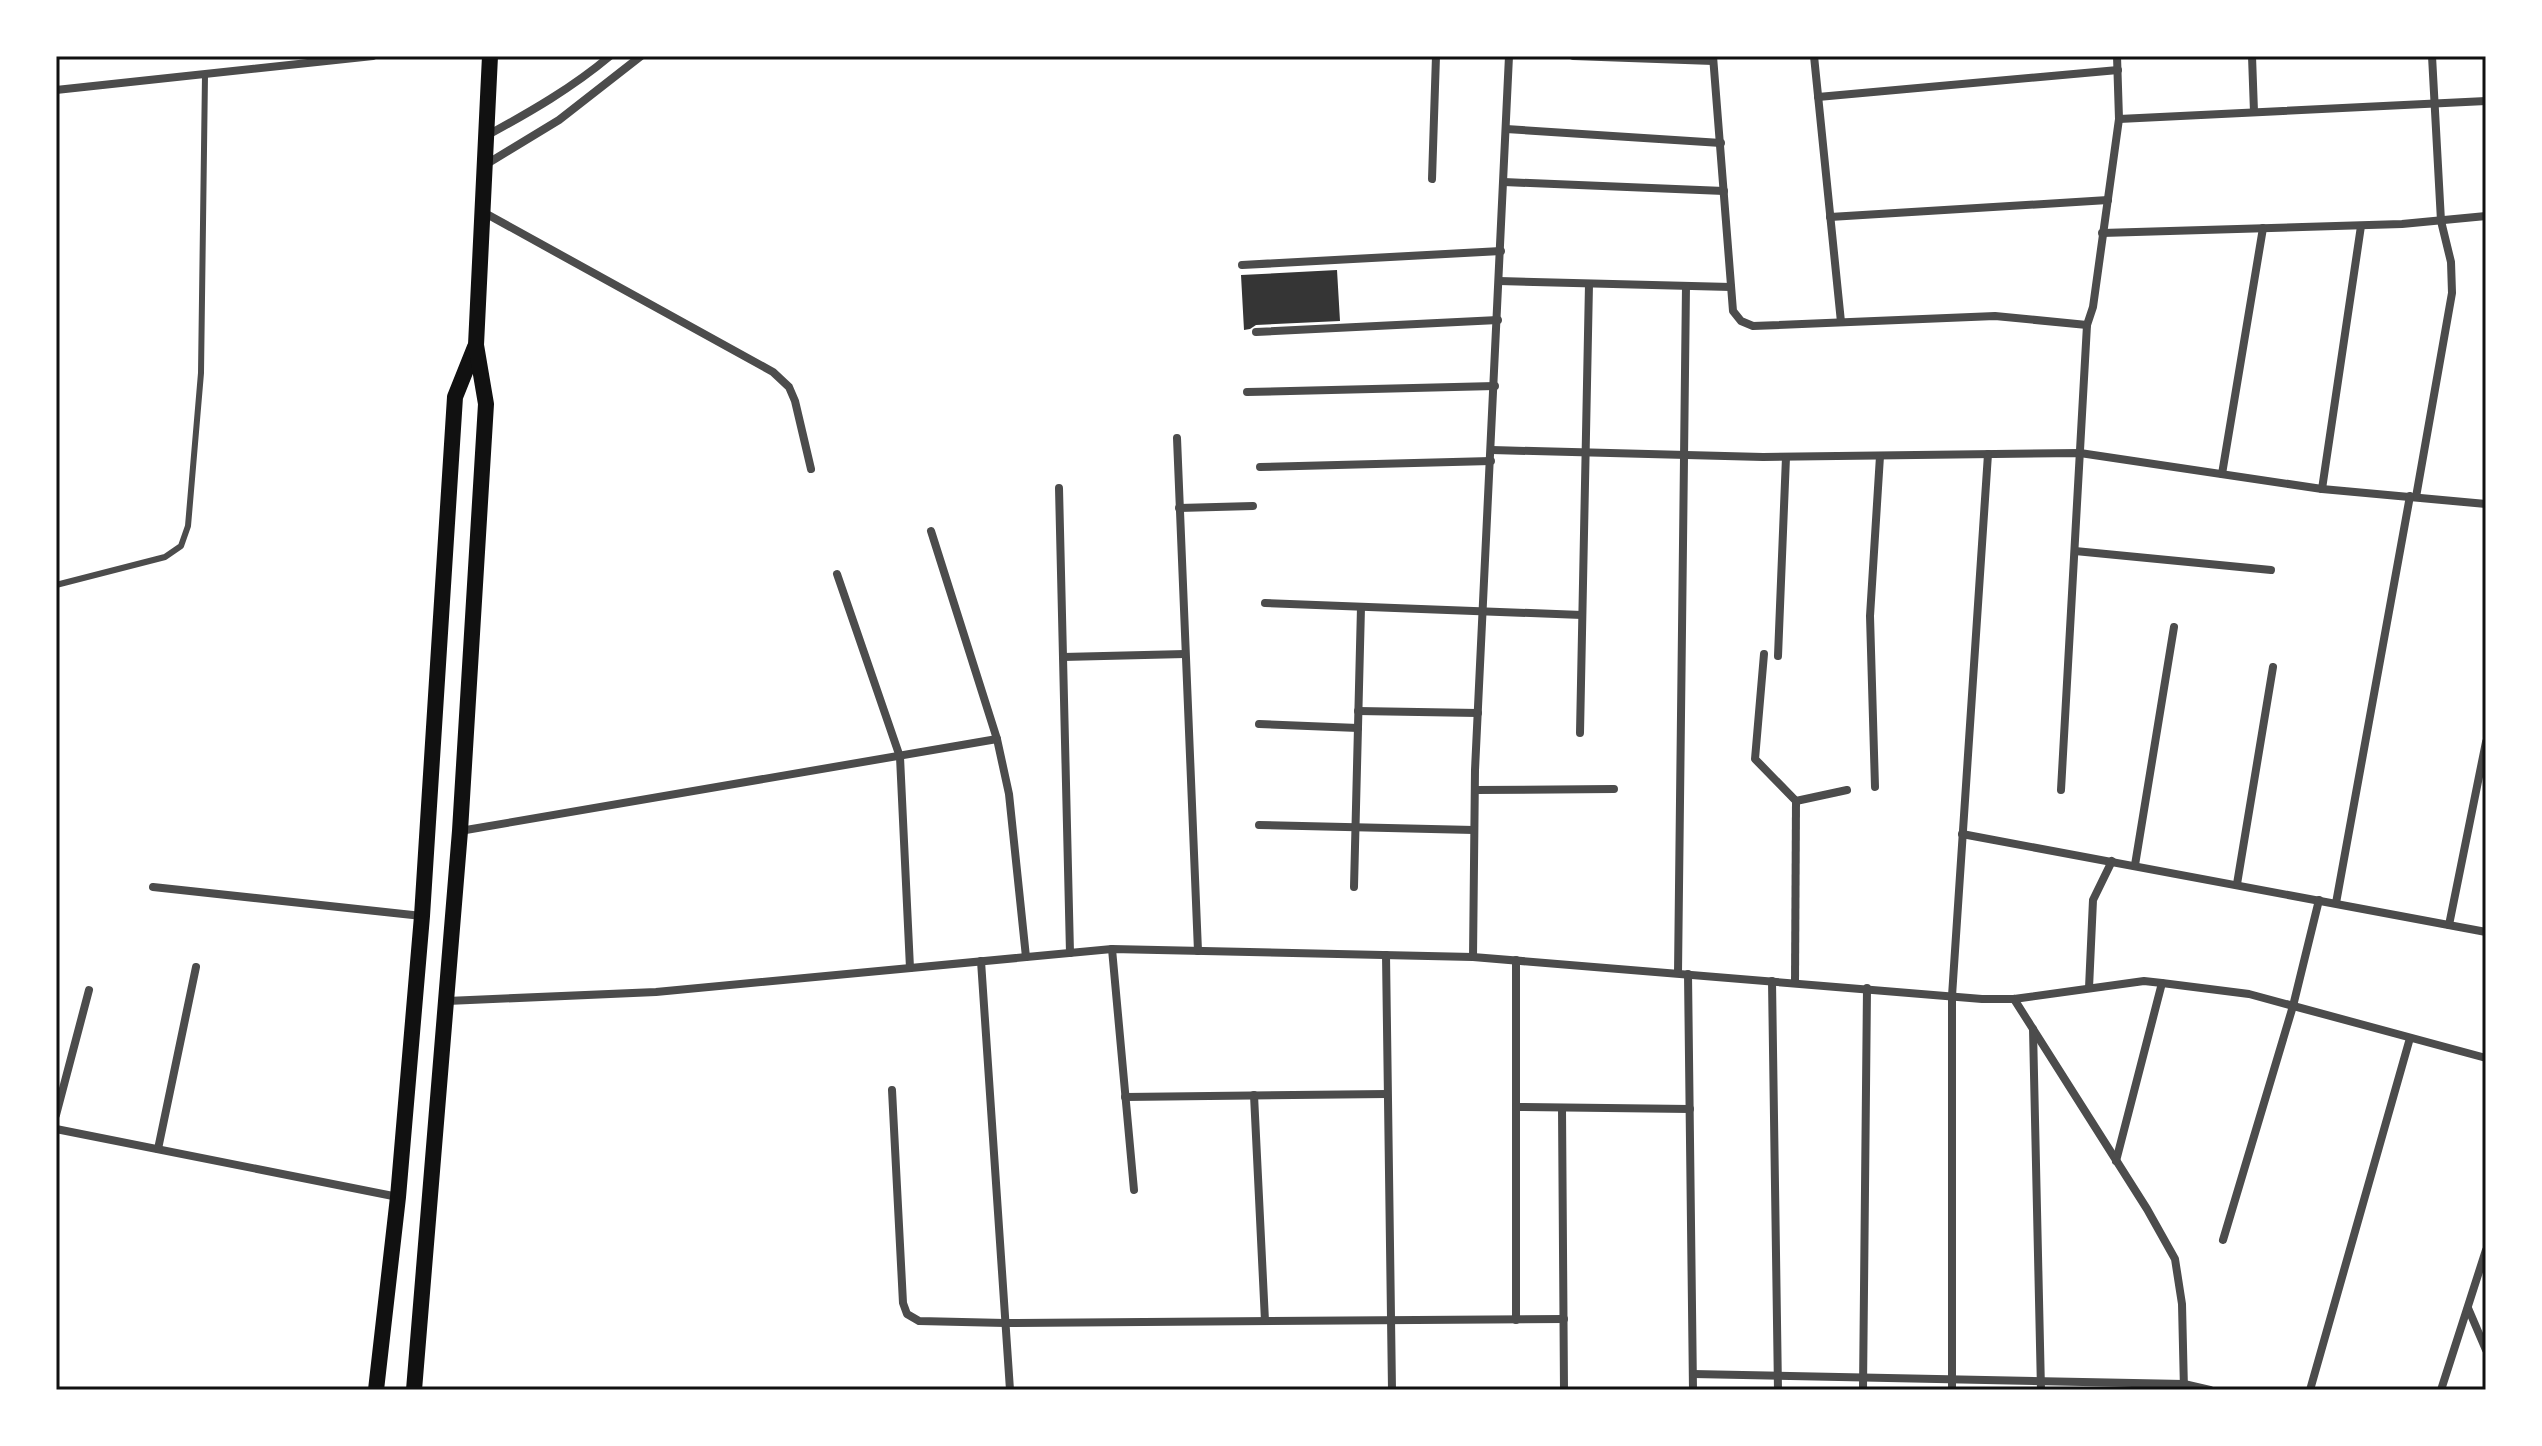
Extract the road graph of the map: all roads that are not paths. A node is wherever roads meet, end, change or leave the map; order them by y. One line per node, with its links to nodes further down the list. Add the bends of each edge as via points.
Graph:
1 (373, 56): 14 (street)
2 (490, 56): 22 (main road)
3 (610, 56): 22 (street)
4 (641, 56): 24 (street, via 570,113)
5 (1436, 56): 25 (street)
6 (1509, 56): 21 (street)
7 (1573, 56): 12 (street)
8 (1814, 56): 16 (street)
9 (2117, 56): 13 (street)
10 (2252, 56): 19 (street)
11 (2432, 56): 18 (street)
12 (1713, 58): 23 (street)
13 (2118, 70): 16 (street); 20 (street)
14 (205, 75): 15 (street); 71 (lane, via 201,373 188,526 181,546 165,557)
15 (56, 90)
16 (1818, 97): 31 (street)
17 (2486, 101): 18 (street)
18 (2434, 104): 19 (street); 32 (street)
19 (2254, 112): 20 (street)
20 (2119, 119): 28 (street)
21 (1506, 129): 23 (street); 26 (street)
22 (486, 136): 24 (main road)
23 (1721, 143): 27 (street)
24 (484, 166): 29 (main road)
25 (1432, 179)
26 (1504, 182): 27 (street); 36 (street)
27 (1724, 191): 41 (street)
28 (2108, 200): 31 (street); 35 (street)
29 (482, 212): 46 (main road); 59 (street, via 773,372 795,401)
30 (2486, 216): 32 (street)
31 (1830, 217): 43 (street)
32 (2441, 221): 33 (street); 63 (street, via 2452,293)
33 (2361, 226): 34 (street); 62 (street)
34 (2263, 228): 35 (street); 60 (street)
35 (2102, 233): 44 (street)
36 (1501, 251): 37 (street); 38 (street)
37 (1242, 265)
38 (1499, 281): 39 (street); 42 (street)
39 (1589, 284): 40 (street); 51 (street)
40 (1686, 286): 41 (street); 54 (street)
41 (1731, 287): 43 (street, via 1733,311 1753,326)
42 (1498, 320): 45 (street); 47 (street)
43 (1841, 322): 44 (street, via 1995,316)
44 (2087, 325): 52 (street)
45 (1256, 332)
46 (476, 345): 99 (main road, via 486,404); 108 (main road, via 455,397)
47 (1495, 386): 48 (street); 50 (street)
48 (1247, 392)
49 (1177, 438): 66 (street)
50 (1492, 450): 51 (street); 57 (street)
51 (1584, 452): 54 (street); 75 (street)
52 (2080, 453): 53 (street); 60 (street); 68 (street)
53 (1988, 454): 55 (street); 100 (street)
54 (1685, 455): 56 (street); 121 (street)
55 (1880, 456): 56 (street); 90 (street, via 1870,616)
56 (1786, 457): 79 (street)
57 (1491, 461): 58 (street); 74 (street)
58 (1260, 467)
59 (811, 469)
60 (2222, 474): 62 (street)
61 (1059, 488): 80 (street)
62 (2322, 489): 63 (street)
63 (2413, 497): 64 (street); 107 (street)
64 (2486, 504)
65 (1253, 506): 66 (street)
66 (1179, 508): 77 (street)
67 (931, 531): 87 (street)
68 (2075, 551): 69 (street); 94 (street)
69 (2271, 570)
70 (837, 574): 89 (street)
71 (56, 585)
72 (1265, 603): 73 (street)
73 (1361, 607): 74 (street); 82 (street)
74 (1483, 612): 75 (street); 83 (street)
75 (1582, 615): 86 (street)
76 (2174, 627): 102 (street)
77 (1185, 654): 80 (street); 112 (street)
78 (1764, 654): 95 (street, via 1755,759)
79 (1778, 656)
80 (1063, 657): 113 (street)
81 (2273, 667): 103 (street)
82 (1358, 711): 83 (street); 85 (street)
83 (1478, 713): 92 (street)
84 (1259, 724): 85 (street)
85 (1358, 728): 97 (street)
86 (1580, 733)
87 (997, 739): 89 (street); 115 (street, via 1009,794)
88 (2486, 742): 109 (street)
89 (900, 757): 99 (street); 120 (street)
90 (1875, 787)
91 (1614, 789): 92 (street)
92 (1475, 790): 98 (street)
93 (1847, 790): 95 (street)
94 (2061, 790)
95 (1796, 801): 124 (street)
96 (1259, 825): 97 (street)
97 (1355, 827): 98 (street); 105 (street)
98 (1474, 830): 116 (street)
99 (460, 831): 131 (main road)
100 (1962, 834): 101 (street); 129 (street)
101 (2112, 861): 102 (street); 127 (street, via 2093,900)
102 (2135, 865): 103 (street)
103 (2237, 884): 106 (street)
104 (153, 887): 108 (street)
105 (1354, 887)
106 (2319, 900): 107 (street); 132 (street)
107 (2336, 903): 109 (street)
108 (422, 916): 148 (main road)
109 (2449, 925): 110 (street)
110 (2486, 932)
111 (1112, 949): 112 (street); 113 (street); 139 (street)
112 (1198, 951): 114 (street)
113 (1070, 953): 115 (street)
114 (1386, 955): 116 (street); 137 (street)
115 (1026, 957): 118 (street)
116 (1473, 957): 117 (street)
117 (1516, 960): 121 (street); 140 (street)
118 (981, 961): 120 (street); 156 (street)
119 (196, 967): 145 (street)
120 (910, 968): 131 (street, via 656,992)
121 (1678, 973): 122 (street)
122 (1688, 974): 123 (street); 142 (street)
123 (1772, 981): 124 (street); 159 (street)
124 (1795, 982): 126 (street)
125 (2162, 983): 127 (street); 132 (street, via 2249,994); 146 (street)
126 (1867, 988): 129 (street); 160 (street)
127 (2089, 988): 130 (street)
128 (89, 990): 143 (street)
129 (1952, 996): 130 (street); 161 (street)
130 (2014, 999): 133 (street)
131 (447, 1001): 166 (main road)
132 (2293, 1006): 134 (street); 149 (street)
133 (2033, 1029): 146 (street); 162 (street)
134 (2410, 1038): 135 (street); 175 (street)
135 (2486, 1058)
136 (892, 1090): 156 (street, via 907,1314 919,1321)
137 (1387, 1094): 138 (street); 153 (street)
138 (1254, 1095): 139 (street); 155 (street)
139 (1125, 1097): 147 (street)
140 (1516, 1107): 141 (street); 154 (street)
141 (1562, 1108): 142 (street); 152 (street)
142 (1690, 1109): 158 (street)
143 (56, 1115)
144 (56, 1129): 145 (street)
145 (158, 1149): 148 (street)
146 (2116, 1161): 164 (street, via 2175,1259)
147 (1134, 1190)
148 (398, 1197): 165 (main road)
149 (2223, 1240)
150 (2486, 1250): 151 (street)
151 (2468, 1307): 157 (street); 176 (street)
152 (1564, 1319): 154 (street); 169 (street)
153 (1390, 1320): 154 (street); 155 (street); 168 (street)
154 (1516, 1320)
155 (1265, 1321): 156 (street)
156 (1005, 1323): 167 (street)
157 (2486, 1350)
158 (1693, 1374): 159 (street); 170 (street)
159 (1777, 1375): 160 (street); 171 (street)
160 (1863, 1377): 161 (street); 172 (street)
161 (1952, 1379): 162 (street); 173 (street)
162 (2041, 1385): 163 (street)
163 (2134, 1386): 164 (street)
164 (2184, 1387): 174 (street)
165 (376, 1390)
166 (414, 1390)
167 (1010, 1390)
168 (1392, 1390)
169 (1564, 1390)
170 (1693, 1390)
171 (1778, 1390)
172 (1863, 1390)
173 (1952, 1390)
174 (2210, 1390)
175 (2310, 1390)
176 (2441, 1390)

